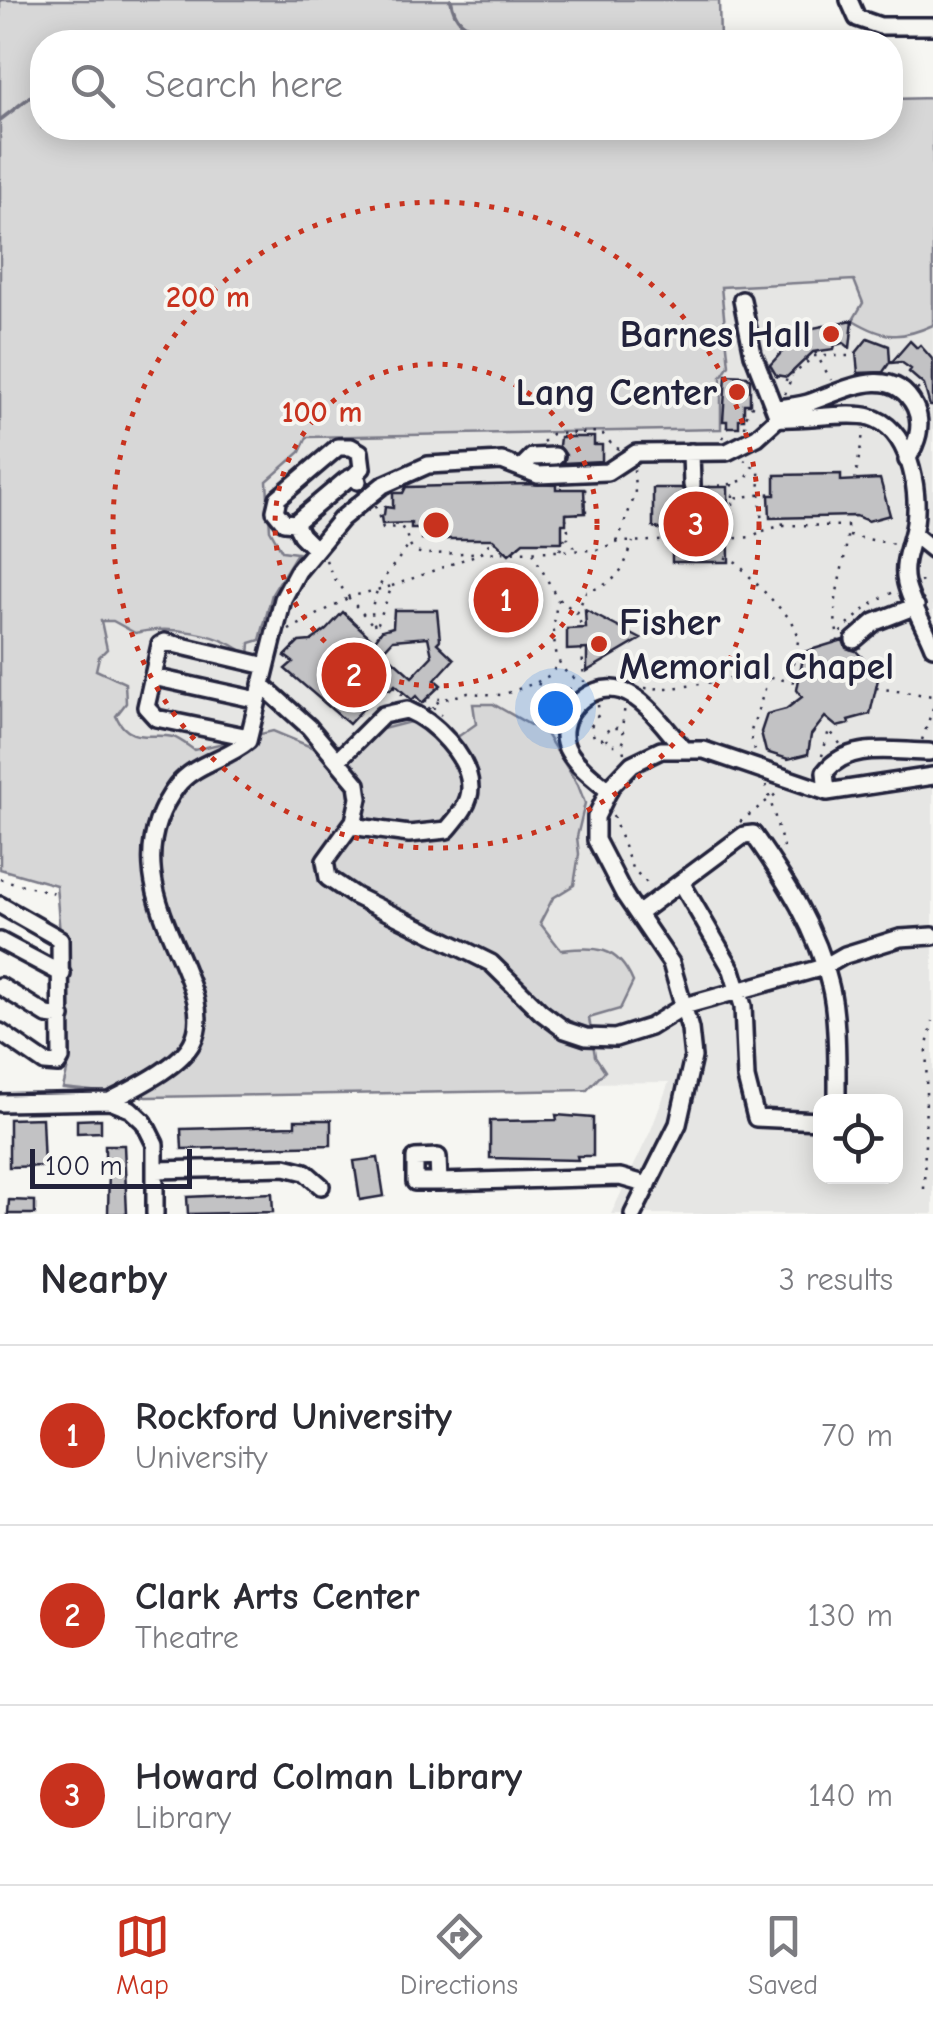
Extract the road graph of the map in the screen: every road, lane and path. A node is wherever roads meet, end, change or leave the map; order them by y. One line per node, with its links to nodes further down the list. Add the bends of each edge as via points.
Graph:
1 (849, 0): 2 (street, via 857,18 880,26)
2 (933, 26)
3 (742, 300): 8 (street, via 752,350)
4 (856, 356): 6 (path, via 814,356)
5 (774, 376): 6 (path)
6 (790, 381): 8 (path)
7 (753, 404): 9 (path, via 745,433)
8 (776, 409): 11 (street, via 757,438); 15 (street, via 802,420 869,416 901,443); 15 (street, via 868,382 889,384 916,408 917,442)
9 (733, 426)
10 (538, 447): 12 (path, via 552,434 601,432 615,448)
11 (738, 448): 13 (street); 16 (path)
12 (636, 452): 13 (street); 17 (street, via 607,472 538,474); 38 (path, via 635,495)
13 (691, 452): 20 (street)
14 (555, 456): 17 (street, via 532,457)
15 (907, 460): 33 (street, via 916,498)
16 (753, 466): 19 (path, via 746,480); 21 (path)
17 (522, 468): 24 (street, via 502,460 428,465)
18 (354, 476): 24 (street); 28 (street); 28 (street, via 362,468 360,452 338,448 278,498 275,511)
19 (732, 483): 20 (path); 25 (path)
20 (700, 486)
21 (761, 493): 22 (path); 25 (path); 32 (path)
22 (775, 493)
23 (585, 496): 34 (path, via 586,513 566,516)
24 (368, 497): 40 (path, via 383,528 400,525); 41 (street)
25 (733, 498): 30 (path)
26 (847, 516): 31 (path)
27 (782, 518): 29 (path)
28 (294, 524): 41 (street)
29 (783, 525): 31 (path); 32 (path)
30 (733, 526)
31 (847, 526): 35 (path)
32 (762, 531): 36 (path)
33 (913, 534): 43 (street); 50 (street)
34 (566, 536): 42 (path); 44 (path)
35 (848, 536): 39 (path); 59 (path, via 834,600)
36 (723, 539): 37 (path); 68 (path, via 724,557 736,562 799,637)
37 (633, 542): 38 (path); 55 (path, via 620,573 586,592)
38 (616, 543): 42 (path)
39 (894, 543)
40 (409, 546): 46 (path, via 424,554); 51 (path)
41 (315, 550): 53 (path); 61 (street, via 283,600)
42 (577, 550): 44 (path)
43 (933, 550)
44 (559, 551): 45 (path)
45 (532, 552): 47 (path); 52 (path)
46 (481, 553): 47 (path); 47 (path, via 492,539); 49 (path)
47 (506, 553)
48 (933, 577): 50 (path)
49 (392, 586): 51 (path); 56 (path)
50 (908, 586): 54 (street); 59 (path, via 874,600)
51 (378, 588): 53 (path); 56 (path)
52 (556, 596): 55 (path); 64 (path)
53 (348, 597): 56 (path); 61 (path)
54 (924, 611): 60 (street, via 875,622); 62 (street)
55 (577, 614): 57 (path)
56 (373, 626): 58 (path)
57 (582, 628)
58 (380, 634)
59 (838, 635): 60 (path)
60 (846, 641)
61 (272, 643): 65 (street)
62 (933, 647)
63 (582, 650): 71 (path)
64 (559, 660): 69 (path, via 552,674); 71 (path)
65 (266, 666): 66 (street, via 165,642); 73 (street)
66 (153, 677): 73 (street); 84 (street, via 146,707 156,718)
67 (770, 678): 68 (path); 75 (path, via 638,688); 94 (path, via 750,734)
68 (789, 681): 70 (path)
69 (536, 682): 71 (path); 76 (path, via 502,694)
70 (798, 682)
71 (586, 688)
72 (876, 688): 74 (path)
73 (260, 692): 84 (street); 92 (street)
74 (933, 696)
75 (648, 697)
76 (441, 700): 79 (path); 79 (path, via 427,698)
77 (596, 702): 85 (path, via 600,711 592,734)
78 (628, 702): 83 (path)
79 (432, 707): 82 (path)
80 (933, 708): 87 (path)
81 (653, 715): 89 (street); 90 (street); 96 (street, via 634,697 612,689 581,699 569,715 562,732 568,751)
82 (442, 725): 92 (street, via 394,710); 99 (street, via 470,790 447,830 409,834)
83 (622, 728): 85 (path, via 609,728); 86 (path)
84 (249, 738): 118 (street, via 178,785 152,843 154,891 195,1000 192,1042 180,1058)
85 (605, 738): 86 (path, via 609,745)
86 (622, 744): 91 (path)
87 (928, 744): 95 (street); 97 (street, via 850,751 825,772)
88 (842, 746): 93 (path, via 828,730)
89 (684, 750): 90 (street); 94 (street)
90 (652, 754): 96 (street, via 632,764)
91 (622, 757)
92 (339, 759): 99 (street, via 357,784)
93 (822, 763)
94 (762, 770): 97 (street); 100 (path)
95 (930, 776): 97 (street)
96 (608, 791): 98 (street)
97 (826, 792)
98 (599, 812): 104 (path, via 615,818 632,868); 106 (street, via 596,840)
99 (351, 826): 113 (street, via 325,862 328,878 491,963 564,1030 614,1038 650,1028)
100 (780, 853)
101 (0, 879): 103 (path)
102 (682, 882): 104 (street); 109 (street, via 752,834 810,926); 112 (street)
103 (54, 893)
104 (661, 897): 106 (street)
105 (0, 905): 110 (street, via 60,940)
106 (638, 914): 113 (street, via 671,963)
107 (933, 936): 109 (street, via 900,938)
108 (0, 941): 110 (street)
109 (824, 967): 112 (street); 117 (street)
110 (62, 974): 114 (street)
111 (0, 986): 114 (street)
112 (739, 991): 113 (street); 120 (street, via 756,1118)
113 (684, 1006): 123 (street, via 693,1057 686,1093)
114 (62, 1017): 116 (street, via 58,1064)
115 (933, 1021): 125 (path)
116 (0, 1032)
117 (837, 1094)
118 (110, 1101): 119 (street); 121 (street, via 144,1122 155,1144)
119 (0, 1103)
120 (813, 1121)
121 (155, 1170): 124 (street, via 285,1167); 126 (street)
122 (439, 1182): 123 (street, via 620,1178)
123 (648, 1185): 127 (street)
124 (321, 1186)
125 (924, 1189)
126 (155, 1214)
127 (633, 1214)

